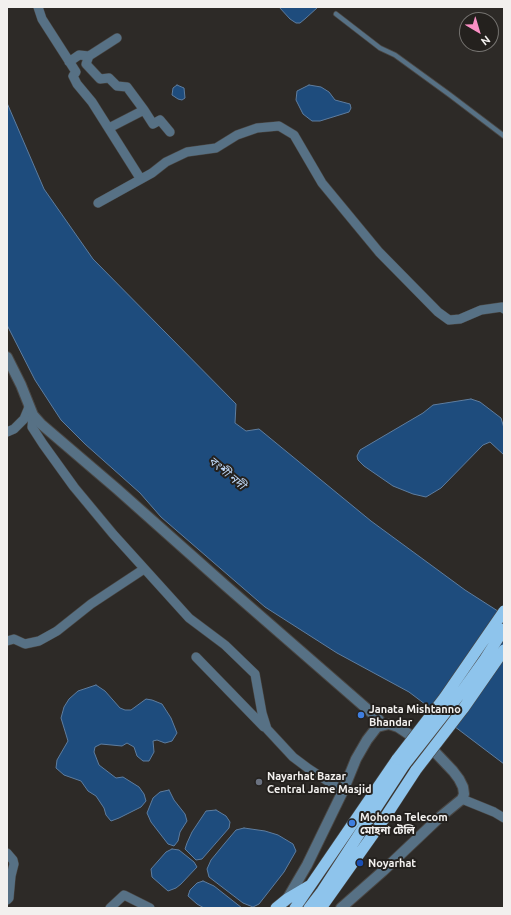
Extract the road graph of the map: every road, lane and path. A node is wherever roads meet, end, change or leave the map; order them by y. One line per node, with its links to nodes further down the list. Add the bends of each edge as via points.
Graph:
1 (38, 7): 5 (street, via 42,19)
2 (336, 14): 9 (lane)
3 (117, 38): 4 (street)
4 (89, 56): 5 (street, via 79,55); 6 (street, via 86,64 100,79 109,78 117,86 127,87)
5 (69, 62): 7 (street, via 76,72 73,76 77,84)
6 (144, 110): 7 (street); 8 (street, via 153,124 160,120)
7 (109, 128): 10 (street)
8 (170, 132)
9 (504, 136)
10 (140, 178): 11 (street); 12 (street, via 187,152 216,148 237,135 257,128 279,126 294,135 322,183 379,252 438,312 449,320 460,319 481,310 502,307)
11 (98, 203)
12 (504, 309)
13 (7, 357): 14 (street)
14 (31, 411): 15 (street); 16 (street, via 32,427 43,444 74,487); 22 (street, via 41,424 374,714 378,720)
15 (7, 432)
16 (144, 569): 19 (street, via 91,604 58,631 39,641 25,644 14,639); 23 (street, via 189,618 225,644 255,674)
17 (504, 611): 24 (highway, bridge)
18 (504, 629): 24 (highway, bridge, via 460,694)
19 (7, 641)
20 (504, 650): 32 (highway, bridge, via 416,770)
21 (196, 657): 23 (street)
22 (377, 727): 25 (street, via 356,760); 26 (street, via 389,724 434,752 459,779 463,787)
23 (267, 729): 25 (street, via 293,757)
24 (401, 761): 29 (highway); 37 (highway, via 322,891)
25 (343, 791): 31 (street)
26 (462, 799): 27 (street); 38 (street)
27 (504, 818)
28 (7, 853): 30 (street, via 14,864)
29 (312, 885): 31 (highway); 36 (highway)
30 (7, 900)
31 (285, 904): 35 (highway)
32 (324, 906)
33 (110, 908): 34 (street, via 124,895)
34 (150, 908)
35 (276, 908)
36 (295, 908)
37 (309, 908)
38 (340, 908)

